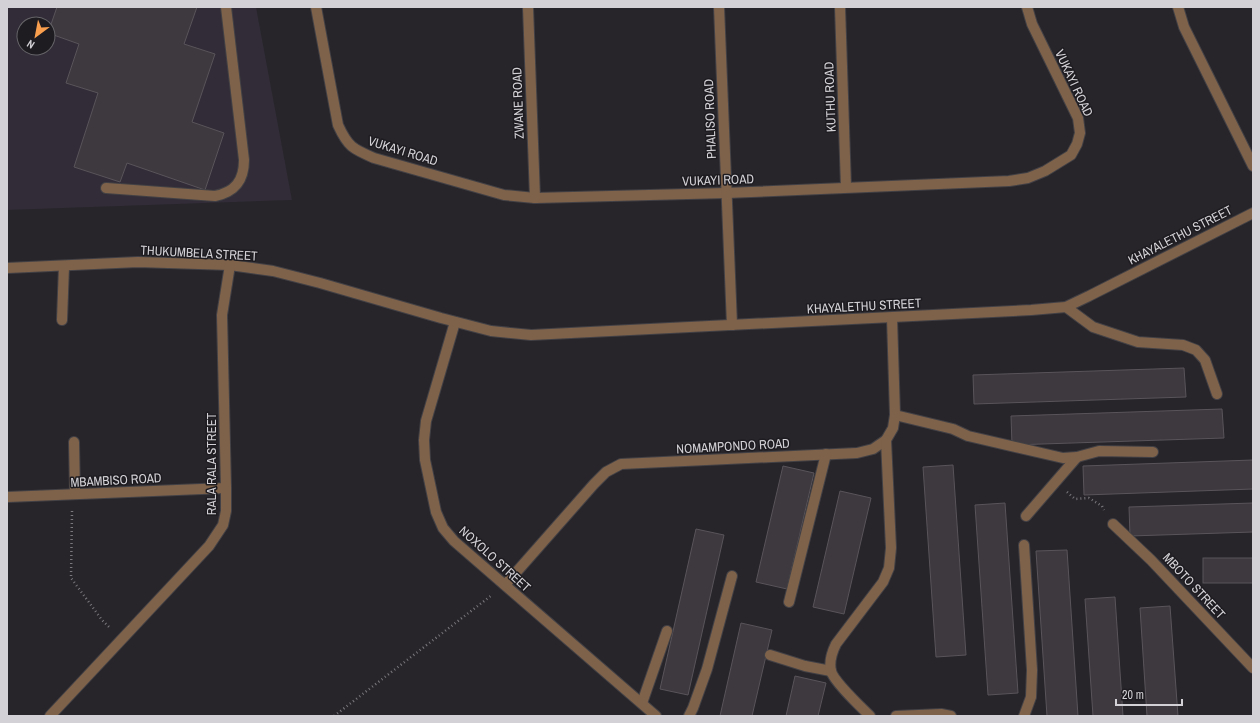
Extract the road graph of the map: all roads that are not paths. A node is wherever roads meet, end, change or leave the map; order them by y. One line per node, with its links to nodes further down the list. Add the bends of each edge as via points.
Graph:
1 (226, 7): 10 (street, via 244,160 242,177 238,184 224,194 215,196)
2 (316, 7): 12 (street, VUKAYI ROAD, via 338,125 345,140 357,150 374,158 504,195)
3 (528, 7): 12 (street, ZWANE ROAD)
4 (719, 7): 11 (street, PHALISO ROAD)
5 (840, 7): 9 (street, KUTHU ROAD)
6 (1027, 7): 9 (street, VUKAYI ROAD, via 1032,24 1078,118 1080,133 1071,155 1045,171 1028,178 1009,181)
7 (1178, 7): 8 (street, via 1184,26)
8 (1253, 166)
9 (846, 187): 11 (street, VUKAYI ROAD)
10 (106, 188)
11 (726, 193): 12 (street, VUKAYI ROAD); 21 (street, PHALISO ROAD)
12 (535, 198)
13 (1253, 212): 17 (street, KHAYALETHU STREET)
14 (230, 265): 15 (street, THUKUMBELA STREET, via 138,262); 20 (street, THUKUMBELA STREET, via 273,271); 29 (street, RALA RALA STREET, via 222,315)
15 (64, 266): 16 (street, THUKUMBELA STREET); 19 (street)
16 (7, 268)
17 (1066, 306): 18 (street, KHAYALETHU STREET); 22 (street, via 1093,326 1138,342 1183,345 1196,350 1205,360)
18 (892, 318): 21 (street, KHAYALETHU STREET); 23 (street)
19 (62, 320)
20 (455, 322): 21 (street, KHAYALETHU STREET, via 491,331 531,335); 36 (street, NOXOLO STREET, via 426,421 424,440 429,484 443,528 454,541)
21 (732, 326)
22 (1217, 394)
23 (895, 415): 24 (street, via 893,428); 28 (street, via 1039,453 1063,458)
24 (886, 440): 27 (street, NOMAMPONDO ROAD, via 873,449 857,453); 41 (street, via 891,548 889,568 883,582 836,644 832,652)
25 (74, 442): 30 (street)
26 (1153, 452): 28 (street, via 1099,451)
27 (826, 454): 36 (street, NOMAMPONDO ROAD, via 621,464 606,472 594,484); 37 (street)
28 (1077, 457): 32 (street)
29 (226, 488): 30 (street, MBAMBISO ROAD); 43 (street, RALA RALA STREET, via 223,525 209,546)
30 (75, 494): 31 (street, MBAMBISO ROAD)
31 (7, 498)
32 (1026, 516)
33 (1114, 524): 40 (street, MBOTO STREET)
34 (1024, 545): 49 (street, via 1032,670 1031,697)
35 (732, 576): 45 (street, via 707,669)
36 (505, 585): 42 (street, NOXOLO STREET)
37 (789, 602)
38 (667, 631): 42 (street)
39 (770, 655): 41 (street)
40 (1253, 668)
41 (831, 672): 46 (street)
42 (642, 703): 44 (street, NOXOLO STREET)
43 (50, 716)
44 (656, 716)
45 (689, 716)
46 (870, 716)
47 (896, 716): 48 (street)
48 (951, 716)
49 (1024, 716)

